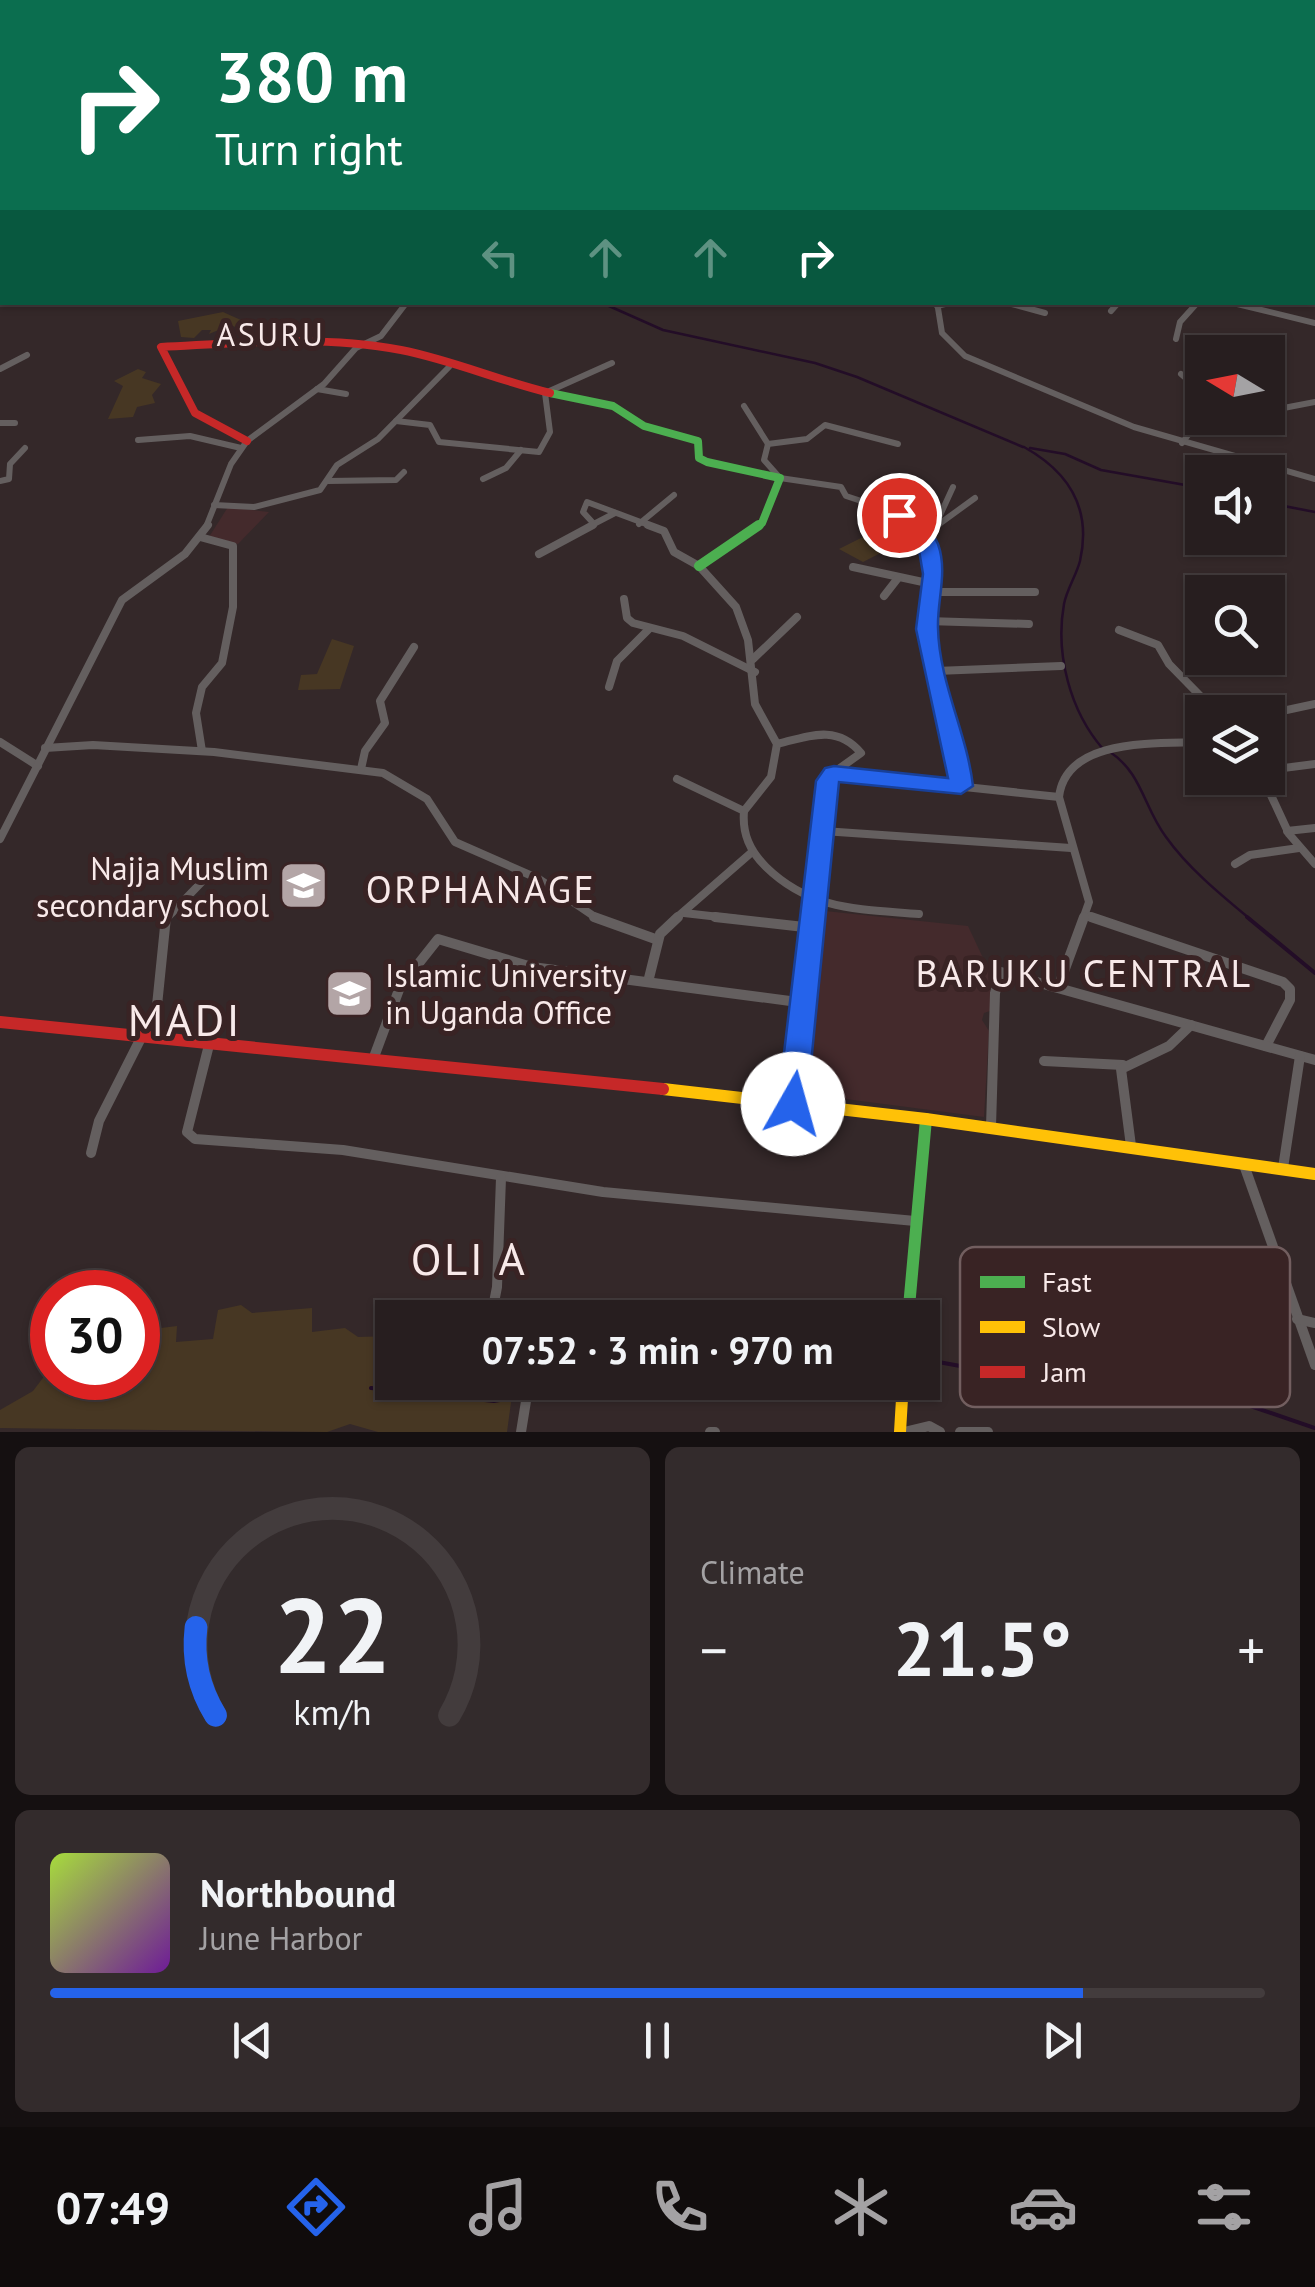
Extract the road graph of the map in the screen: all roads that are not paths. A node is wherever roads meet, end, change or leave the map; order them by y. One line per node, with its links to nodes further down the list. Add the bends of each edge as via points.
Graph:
1 (405, 305): 11 (street, via 381,336)
2 (937, 305): 29 (street, via 942,333 964,356)
3 (1015, 305): 8 (street)
4 (1116, 305): 7 (street)
5 (1195, 305): 10 (street)
6 (1242, 305): 9 (street)
7 (1111, 311)
8 (1045, 313)
9 (1315, 323)
10 (1176, 339)
11 (361, 346): 14 (street, via 402,350); 18 (street); 30 (street, via 160,347 195,413)
12 (27, 355): 15 (street)
13 (612, 363): 19 (street)
14 (449, 367): 19 (street); 24 (street)
15 (0, 370)
16 (1181, 374): 17 (street)
17 (1185, 379)
18 (317, 389): 20 (street); 30 (street)
19 (546, 393): 34 (street, via 549,440 539,452); 36 (street, via 613,406 644,426 698,441 699,458 707,462)
20 (346, 394)
21 (1315, 402): 23 (street)
22 (744, 406): 31 (street)
23 (1285, 407)
24 (396, 421): 34 (street, via 430,426 439,442); 40 (street, via 337,465)
25 (14, 423): 26 (street)
26 (0, 424)
27 (1188, 435): 29 (street)
28 (138, 440): 30 (street, via 177,435)
29 (1182, 443): 38 (street)
30 (244, 444): 44 (street)
31 (768, 444): 32 (street, via 807,439 825,424); 36 (street, via 765,466)
32 (898, 444)
33 (26, 448): 39 (street, via 10,464 9,479)
34 (521, 450): 37 (street, via 506,468)
35 (404, 472): 40 (street, via 396,480)
36 (780, 478): 50 (street, via 841,487 846,496 899,515); 52 (street, via 763,526)
37 (483, 479)
38 (1315, 479)
39 (0, 481)
40 (328, 481): 44 (street, via 320,490 259,506)
41 (953, 486): 48 (street)
42 (674, 495): 47 (street)
43 (975, 498): 48 (street)
44 (214, 505): 49 (street)
45 (616, 514): 46 (street); 46 (street, via 587,502 583,512); 47 (street)
46 (594, 524): 51 (street)
47 (639, 524): 52 (street, via 668,534 674,552)
48 (936, 524): 50 (street)
49 (200, 537): 76 (street, via 117,606); 77 (street, via 232,546 234,592 222,663 200,691)
50 (928, 542): 55 (street)
51 (538, 554)
52 (699, 566): 65 (street, via 736,607)
53 (853, 568): 54 (street)
54 (898, 578): 55 (street); 57 (street)
55 (932, 588): 56 (street); 60 (street)
56 (1035, 592)
57 (884, 596)
58 (624, 599): 62 (street, via 627,618)
59 (797, 617): 65 (street)
60 (927, 621): 61 (street); 67 (street)
61 (1029, 624)
62 (648, 630): 68 (street, via 683,636); 69 (street, via 619,654)
63 (1118, 630): 70 (street, via 1158,645)
64 (414, 647): 81 (street, via 380,701 385,723)
65 (753, 658): 68 (street)
66 (1060, 666): 67 (street)
67 (936, 671): 84 (street)
68 (756, 672): 75 (street, via 756,704)
69 (608, 687)
70 (1199, 695)
71 (1315, 704): 72 (street)
72 (1285, 710)
73 (0, 742): 79 (street)
74 (1185, 743): 86 (street, via 1105,752 1065,774)
75 (777, 744): 82 (street, via 841,733 862,753); 87 (street, via 771,778)
76 (45, 748): 77 (street); 79 (street)
77 (202, 752): 81 (street)
78 (1315, 764): 80 (street)
79 (38, 766): 91 (street)
80 (1285, 768)
81 (360, 769): 103 (street, via 417,791 454,842 539,879 605,924)
82 (834, 773): 84 (street); 90 (street, via 826,788)
83 (677, 778): 87 (street)
84 (961, 786): 86 (street)
85 (1271, 795): 89 (street)
86 (1059, 797): 92 (street)
87 (744, 811): 94 (street, via 742,831)
88 (1315, 828): 89 (street)
89 (1286, 830): 93 (street)
90 (823, 831): 92 (street); 98 (street)
91 (0, 839)
92 (1071, 848): 101 (street, via 1088,896)
93 (1299, 848): 96 (street); 97 (street)
94 (752, 852): 98 (street, via 799,898); 99 (street)
95 (220, 862): 109 (street, via 166,915)
96 (1235, 864)
97 (1315, 864)
98 (816, 905): 100 (street); 102 (street)
99 (684, 913): 102 (street); 103 (street)
100 (919, 914)
101 (1086, 915): 105 (street); 111 (street, via 1283,982 1290,1000)
102 (813, 928): 106 (street)
103 (658, 940): 104 (street)
104 (648, 982): 106 (street); 113 (street, via 532,967 438,940 400,987)
105 (1059, 985): 108 (street); 119 (street, via 1000,972)
106 (804, 1003): 117 (street)
107 (0, 1022): 109 (street)
108 (1192, 1025): 111 (street); 116 (street, via 1168,1046)
109 (148, 1035): 110 (street); 121 (street, via 99,1121)
110 (210, 1042): 113 (street); 125 (street, via 188,1116 190,1136 342,1150)
111 (1266, 1046): 112 (street)
112 (1300, 1056): 114 (street); 123 (street)
113 (374, 1057): 117 (street)
114 (1315, 1060)
115 (1044, 1061): 116 (street)
116 (1123, 1065): 120 (street)
117 (793, 1104): 118 (street)
118 (926, 1119): 119 (street); 126 (street)
119 (991, 1128): 120 (street)
120 (1131, 1146): 122 (street)
121 (90, 1153)
122 (1242, 1161): 123 (street); 127 (street)
123 (1283, 1168): 124 (street)
124 (1315, 1174)
125 (501, 1178): 126 (street); 129 (street)
126 (914, 1221): 130 (street)
127 (1272, 1247)
128 (1290, 1299): 131 (street)
129 (495, 1300)
130 (909, 1300)
131 (1297, 1319): 132 (street); 133 (street)
132 (1315, 1324)
133 (1315, 1365)
134 (527, 1400): 136 (street)
135 (903, 1400): 137 (street)
136 (522, 1432)
137 (902, 1432): 138 (street, via 926,1426)
138 (940, 1432)
139 (960, 1432): 140 (street)
140 (988, 1432)

